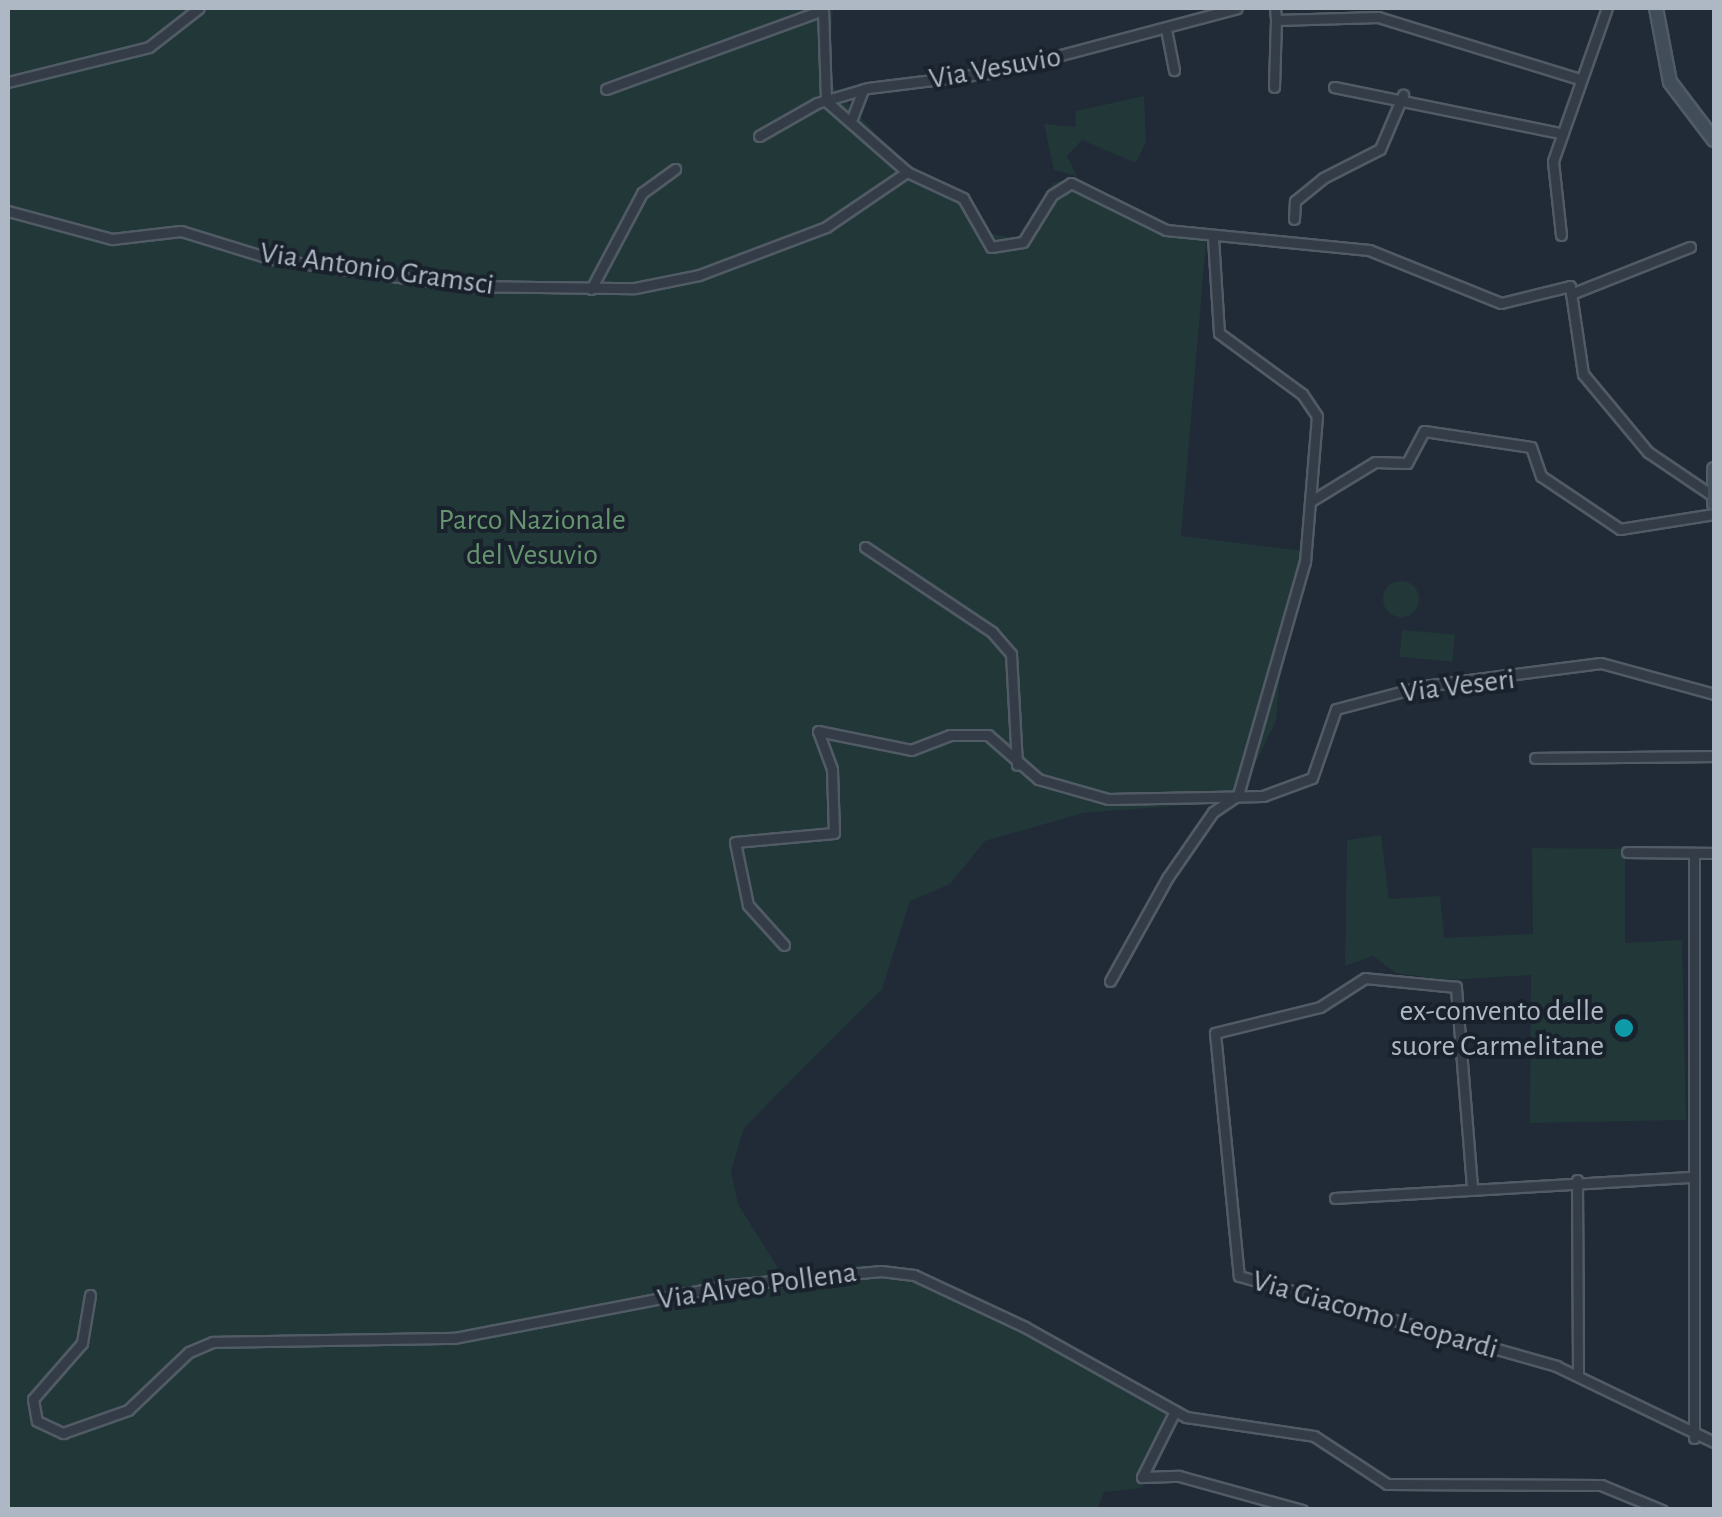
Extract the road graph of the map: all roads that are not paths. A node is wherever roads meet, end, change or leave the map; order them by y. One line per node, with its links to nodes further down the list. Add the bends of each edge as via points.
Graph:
1 (199, 8): 12 (street, via 159,44)
2 (1237, 8): 7 (street, Via Vesuvio)
3 (1276, 8): 8 (street)
4 (1607, 8): 11 (street)
5 (1656, 8): 22 (street, via 1670,82)
6 (824, 9): 15 (street); 18 (street)
7 (1224, 10): 9 (street, Via Vesuvio)
8 (1276, 20): 11 (street, via 1378,17); 13 (street)
9 (1166, 29): 10 (street); 16 (street, Via Vesuvio, via 997,72)
10 (1174, 70)
11 (1576, 78): 20 (street)
12 (8, 82)
13 (1274, 87)
14 (1334, 87): 17 (street)
15 (606, 89)
16 (864, 90): 18 (street, Via Vesuvio); 19 (street)
17 (1403, 95): 20 (street); 26 (street, via 1380,150 1323,178 1295,201)
18 (826, 100): 19 (street); 21 (street, Via Vesuvio)
19 (851, 121): 24 (street)
20 (1560, 133): 27 (street, via 1551,185)
21 (759, 136)
22 (1714, 140)
23 (676, 169): 30 (street, via 642,192)
24 (907, 172): 28 (street, via 962,198 992,246 1023,242 1052,195 1072,183 1166,230); 30 (street, Via Antonio Gramsci, via 826,227 699,275)
25 (8, 212): 30 (street, Via Antonio Gramsci, via 112,238 180,231 272,259 462,286)
26 (1294, 218)
27 (1561, 235)
28 (1214, 238): 31 (street, via 1368,250 1501,303); 34 (street, via 1219,333 1302,394 1317,416)
29 (1690, 247): 31 (street)
30 (591, 288)
31 (1570, 290): 33 (street, via 1583,374 1606,408)
32 (1714, 469): 33 (street)
33 (1712, 499)
34 (1312, 501): 35 (street, via 1366,466 1407,462 1424,431 1531,447 1541,476 1620,529); 41 (street, via 1265,717)
35 (1714, 514)
36 (866, 547): 40 (street, via 992,632 1010,654)
37 (1714, 694): 41 (street, Via Veseri, via 1601,663 1423,686 1336,709 1312,778)
38 (1714, 756): 39 (street)
39 (1535, 758)
40 (1017, 765): 41 (street, Via Veseri, via 1052,787 1108,800); 45 (street, Via Veseri, via 988,735 950,735 911,750 818,731 832,769 834,833 735,842 748,905)
41 (1238, 795): 46 (street, via 1214,812 1168,877)
42 (1627, 852): 43 (street)
43 (1694, 853): 44 (street); 47 (street)
44 (1714, 853)
45 (784, 945)
46 (1110, 981)
47 (1693, 1177): 48 (street); 54 (street)
48 (1577, 1180): 49 (street); 52 (street)
49 (1472, 1188): 50 (street); 52 (street, Via Giacomo Leopardi, via 1456,987 1364,978 1320,1007 1215,1033 1239,1276)
50 (1336, 1198)
51 (90, 1295): 53 (street, Via Alveo Pollena, via 82,1343 34,1398 38,1422 63,1433 128,1410 188,1352 213,1342 454,1338 839,1270 914,1275)
52 (1578, 1375): 54 (street, Via Giacomo Leopardi)
53 (1175, 1411): 56 (street, via 1142,1477 1180,1476); 57 (street, Via Alveo Pollena, via 1314,1436 1387,1484 1601,1485)
54 (1694, 1438): 55 (street, Via Giacomo Leopardi)
55 (1714, 1442)
56 (1302, 1510)
57 (1662, 1510)

